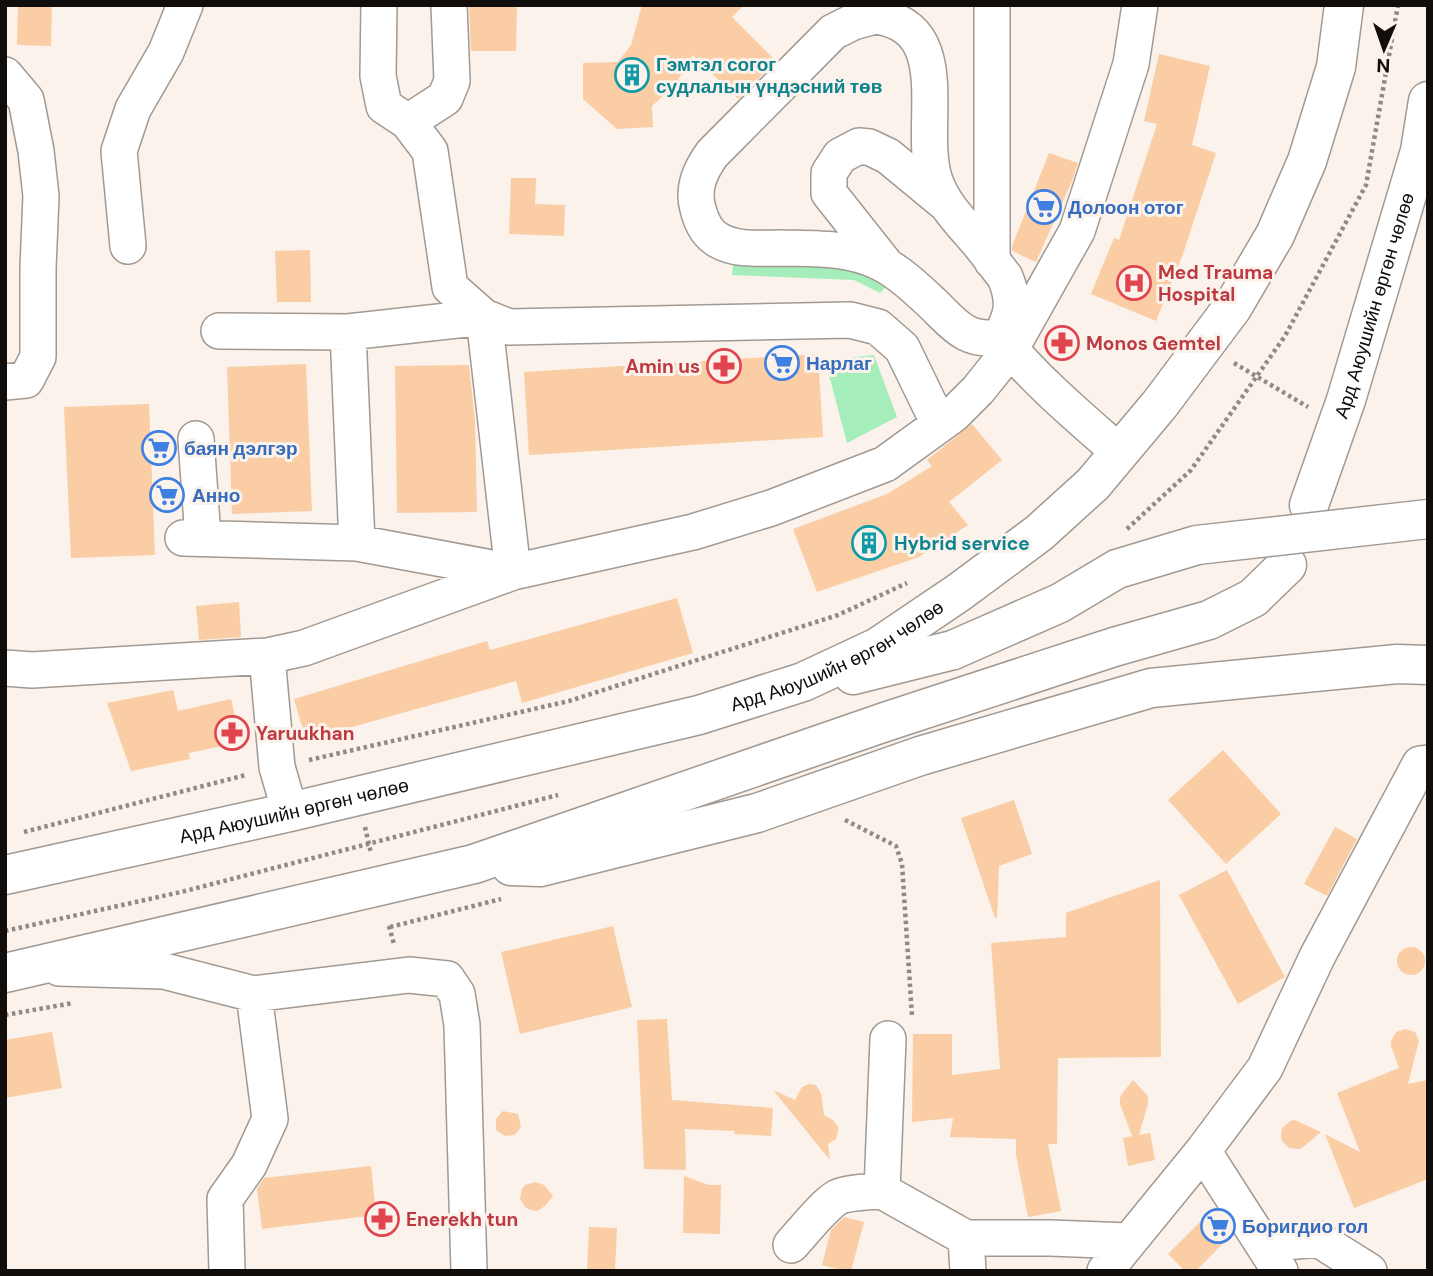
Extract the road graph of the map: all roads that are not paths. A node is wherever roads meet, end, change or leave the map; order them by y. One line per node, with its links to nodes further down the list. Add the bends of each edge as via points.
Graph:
1 (185, 5): 12 (street, via 166,52 133,109 119,151)
2 (379, 5): 9 (street, via 378,76 384,106)
3 (449, 5): 9 (street, via 452,81 444,99)
4 (992, 5): 13 (street)
5 (1140, 5): 18 (street, via 1131,64 1077,231)
6 (1344, 5): 22 (main road, Ард Аюушийн өргөн чөлөө, via 1336,67 1307,160 1275,235 1232,308)
7 (5, 75): 19 (street, via 26,100 41,196 38,357 26,380)
8 (1428, 101): 10 (main road, Ард Аюушийн өргөн чөлөө)
9 (408, 122): 15 (street, via 430,150 450,287)
10 (1424, 157): 23 (main road, Ард Аюушийн өргөн чөлөө)
11 (945, 203): 13 (street); 14 (street, via 888,156 869,147 859,146 840,156 829,173 829,193); 14 (street, via 930,160 924,51 906,26 875,16 833,32 705,165 696,186 696,204 705,227 718,239 745,248 834,250 864,255)
12 (128, 246)
13 (992, 261): 18 (street, via 1010,291)
14 (886, 266): 18 (street, via 960,330)
15 (484, 317): 17 (street); 20 (street, via 509,327 850,320 878,327 902,348); 27 (street)
16 (219, 331): 17 (street)
17 (348, 332): 25 (street)
18 (1005, 343): 20 (street, via 978,390); 22 (street)
19 (5, 382)
20 (939, 424): 27 (street, via 885,464 771,508 693,532)
21 (196, 439): 25 (street, via 193,538)
22 (1119, 453): 31 (main road, Ард Аюушийн өргөн чөлөө, via 1040,533 878,647 803,681)
23 (1309, 505)
24 (1428, 519): 31 (main road, bridge, via 1197,545 1117,569 1060,603 953,650)
25 (357, 543): 27 (street)
26 (1287, 565): 34 (main road, via 1253,598 1209,620 873,726)
27 (513, 572): 28 (street, via 304,648)
28 (267, 656): 30 (street); 33 (street, via 277,767)
29 (1428, 665): 34 (main road, via 1397,664 1151,688 920,756 757,813 540,867)
30 (5, 668)
31 (699, 715): 33 (main road, Ард Аюушийн өргөн чөлөө)
32 (1428, 763): 39 (street, via 1420,764 1317,957 1265,1068)
33 (290, 811): 35 (main road, Ард Аюушийн өргөн чөлөө)
34 (474, 864): 36 (main road)
35 (5, 875)
36 (18, 970): 37 (street, via 164,971)
37 (254, 994): 45 (street, via 270,1119 249,1165 225,1199); 46 (street, via 410,975 447,979 457,994 463,1025)
38 (888, 1039): 40 (street)
39 (1203, 1151): 41 (street); 44 (street)
40 (882, 1191): 42 (street, via 838,1197); 43 (street)
41 (1129, 1241): 43 (street, via 1050,1238); 47 (street)
42 (792, 1245)
43 (967, 1254)
44 (1272, 1258): 48 (street, via 1318,1239)
45 (227, 1271)
46 (469, 1271)
47 (1105, 1271)
48 (1369, 1271)

